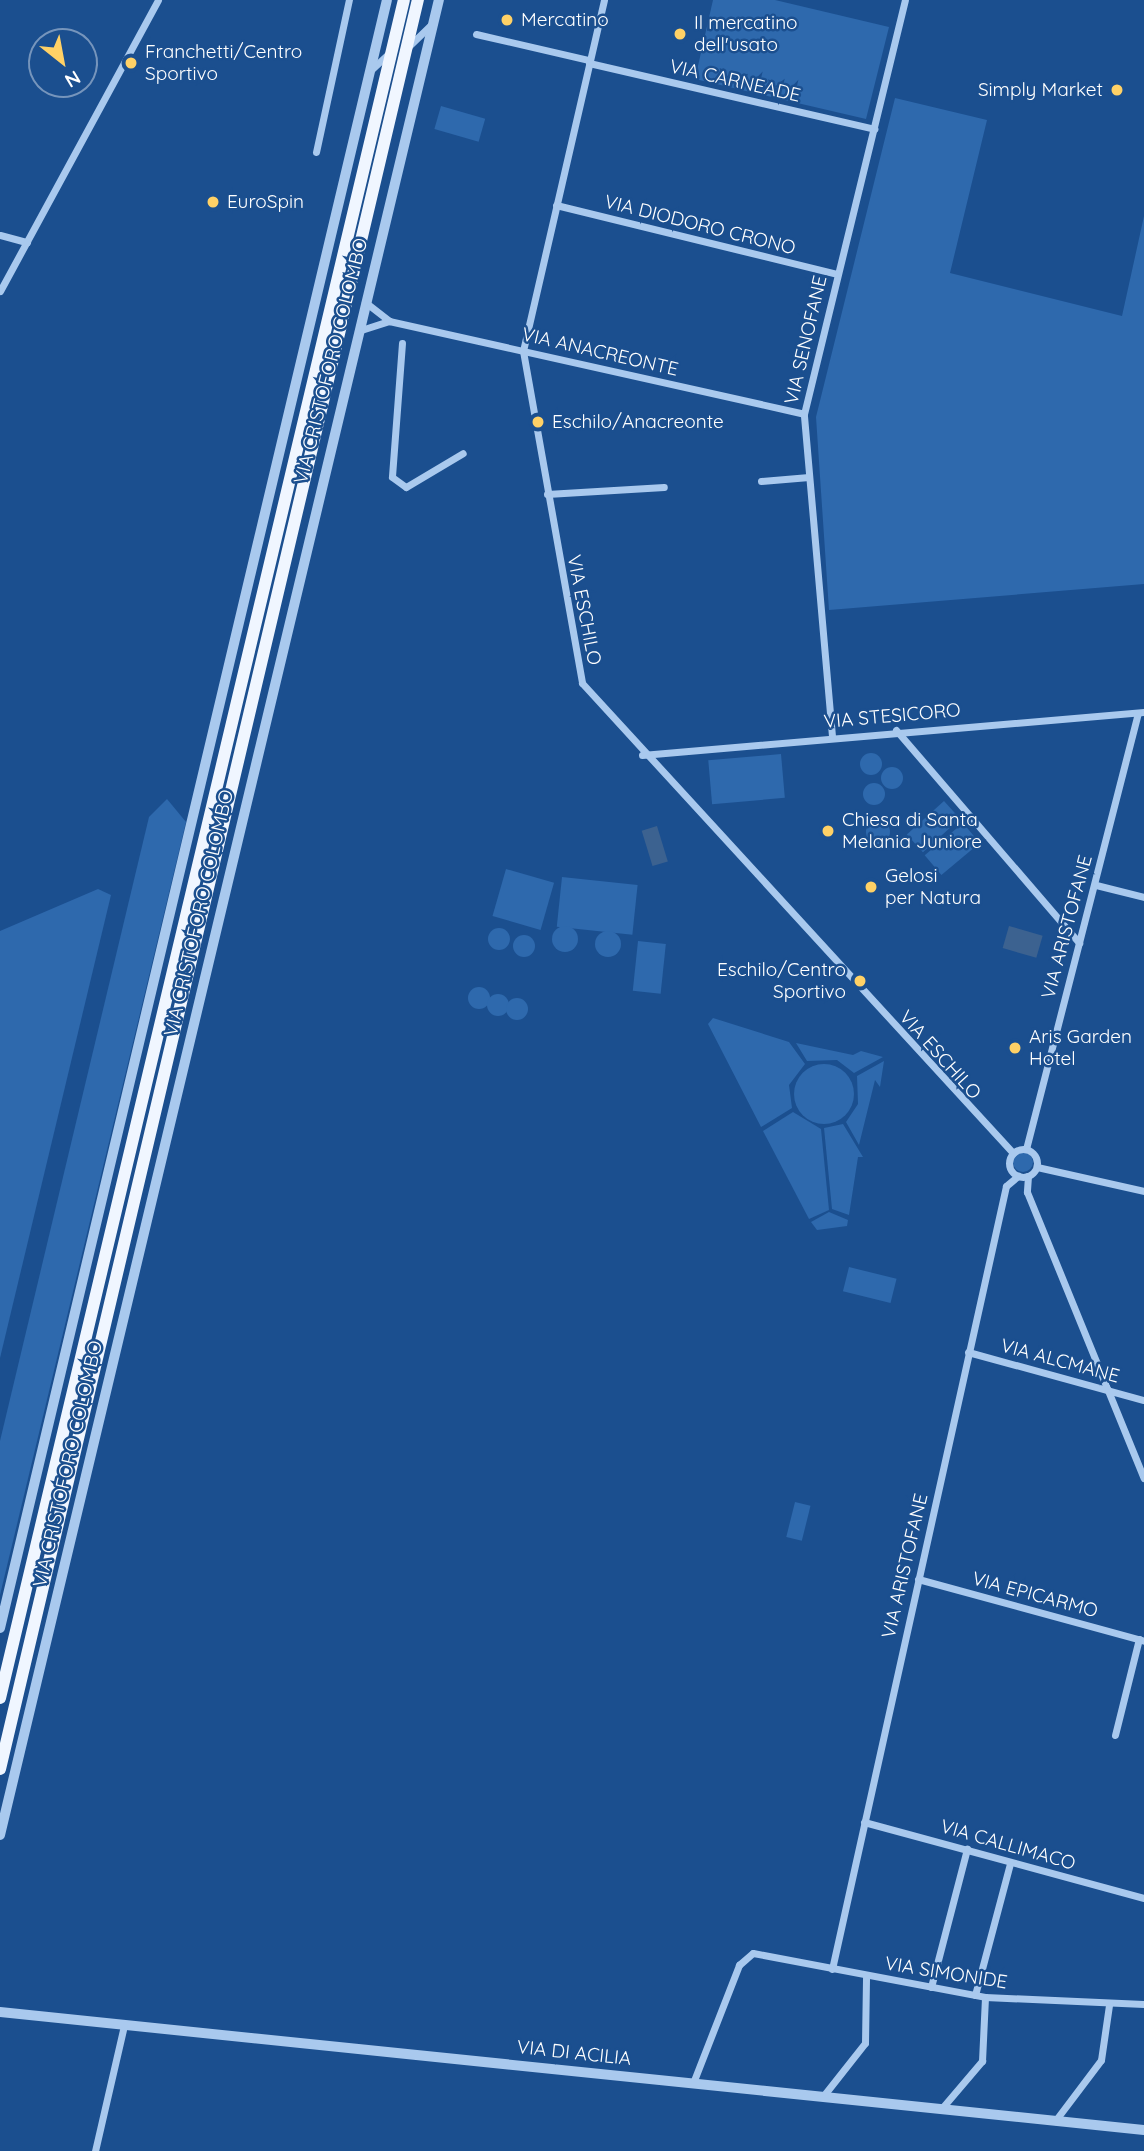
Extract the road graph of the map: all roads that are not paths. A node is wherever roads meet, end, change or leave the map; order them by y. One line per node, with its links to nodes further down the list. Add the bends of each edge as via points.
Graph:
1 (158, 0): 18 (street)
2 (348, 0): 15 (street)
3 (387, 0): 13 (street, VIA CRISTOFORO COLOMBO)
4 (404, 0): 11 (main road, VIA CRISTOFORO COLOMBO)
5 (418, 0): 11 (main road, VIA CRISTOFORO COLOMBO)
6 (439, 0): 9 (street, VIA CRISTOFORO COLOMBO)
7 (604, 0): 12 (street, VIA ESCHILO)
8 (905, 0): 14 (street, VIA SENOFANE)
9 (434, 22): 11 (street); 21 (street, VIA CRISTOFORO COLOMBO)
10 (476, 34): 12 (street, VIA CARNEADE)
11 (399, 49): 13 (street); 52 (main road, VIA CRISTOFORO COLOMBO); 54 (main road, VIA CRISTOFORO COLOMBO)
12 (589, 62): 14 (street, VIA CARNEADE); 16 (street, VIA ESCHILO)
13 (372, 69): 50 (street, VIA CRISTOFORO COLOMBO)
14 (874, 129): 19 (street, VIA SENOFANE)
15 (316, 152)
16 (556, 205): 19 (street, VIA DIODORO CRONO); 25 (street, VIA ESCHILO)
17 (0, 236): 18 (street)
18 (27, 242): 20 (street)
19 (837, 274): 26 (street, VIA SENOFANE)
20 (0, 291)
21 (365, 302): 22 (street, VIA ANACREONTE); 23 (street, VIA CRISTOFORO COLOMBO)
22 (389, 321): 23 (street, VIA ANACREONTE); 25 (street, VIA ANACREONTE)
23 (357, 331): 56 (street, VIA CRISTOFORO COLOMBO)
24 (402, 343): 27 (street, via 392,477 406,488)
25 (523, 351): 26 (street, VIA ANACREONTE); 31 (street, VIA ESCHILO)
26 (804, 414): 28 (street, VIA SENOFANE)
27 (463, 453)
28 (809, 477): 29 (street); 34 (street, VIA SENOFANE)
29 (761, 481)
30 (664, 487): 31 (street)
31 (547, 494): 35 (street, VIA ESCHILO, via 582,683)
32 (1141, 713): 33 (street, VIA STESICORO); 36 (street, VIA ARISTOFANE)
33 (896, 730): 34 (street, VIA STESICORO); 38 (street)
34 (832, 736): 35 (street, VIA STESICORO)
35 (642, 755): 40 (street, VIA ESCHILO)
36 (1096, 885): 37 (street); 38 (street, VIA ARISTOFANE)
37 (1144, 897)
38 (1079, 943): 39 (street, VIA ARISTOFANE)
39 (1026, 1149): 40 (street); 41 (street)
40 (1013, 1153): 42 (street, via 1009,1164)
41 (1037, 1167): 43 (street); 44 (street)
42 (1018, 1176): 43 (street); 45 (street, VIA ARISTOFANE, via 1006,1186)
43 (1028, 1176): 46 (street, via 1027,1192)
44 (1144, 1191)
45 (968, 1352): 46 (street, VIA ALCMANE); 49 (street, VIA ARISTOFANE)
46 (1108, 1390): 47 (street, VIA ALCMANE); 48 (street)
47 (1144, 1400)
48 (1144, 1478)
49 (918, 1579): 51 (street, VIA EPICARMO); 55 (street, VIA ARISTOFANE)
50 (0, 1628)
51 (1141, 1640): 53 (street)
52 (0, 1698)
53 (1115, 1735)
54 (0, 1769)
55 (864, 1822): 57 (street, VIA CALLIMACO); 60 (street, VIA ARISTOFANE)
56 (0, 1835)
57 (967, 1849): 58 (street, VIA CALLIMACO); 62 (street)
58 (1010, 1863): 59 (street, VIA CALLIMACO); 63 (street)
59 (1144, 1898)
60 (832, 1969): 61 (street, VIA SIMONIDE); 69 (street, VIA SIMONIDE, via 763,1952 746,1956)
61 (866, 1976): 62 (street, VIA SIMONIDE); 70 (street, via 865,2043)
62 (930, 1987): 63 (street, VIA SIMONIDE)
63 (975, 1996): 64 (street, VIA SIMONIDE)
64 (985, 1997): 66 (street, VIA SIMONIDE); 71 (street, via 982,2061)
65 (1144, 2004): 66 (street, VIA SIMONIDE)
66 (1108, 2005): 72 (street, via 1101,2060)
67 (0, 2012): 68 (street, VIA DI ACILIA)
68 (124, 2025): 69 (street, VIA DI ACILIA); 74 (street)
69 (693, 2083): 70 (street, VIA DI ACILIA)
70 (824, 2095): 71 (street, VIA DI ACILIA)
71 (942, 2108): 72 (street, VIA DI ACILIA)
72 (1055, 2121): 73 (street, VIA DI ACILIA)
73 (1144, 2130)
74 (95, 2151)

